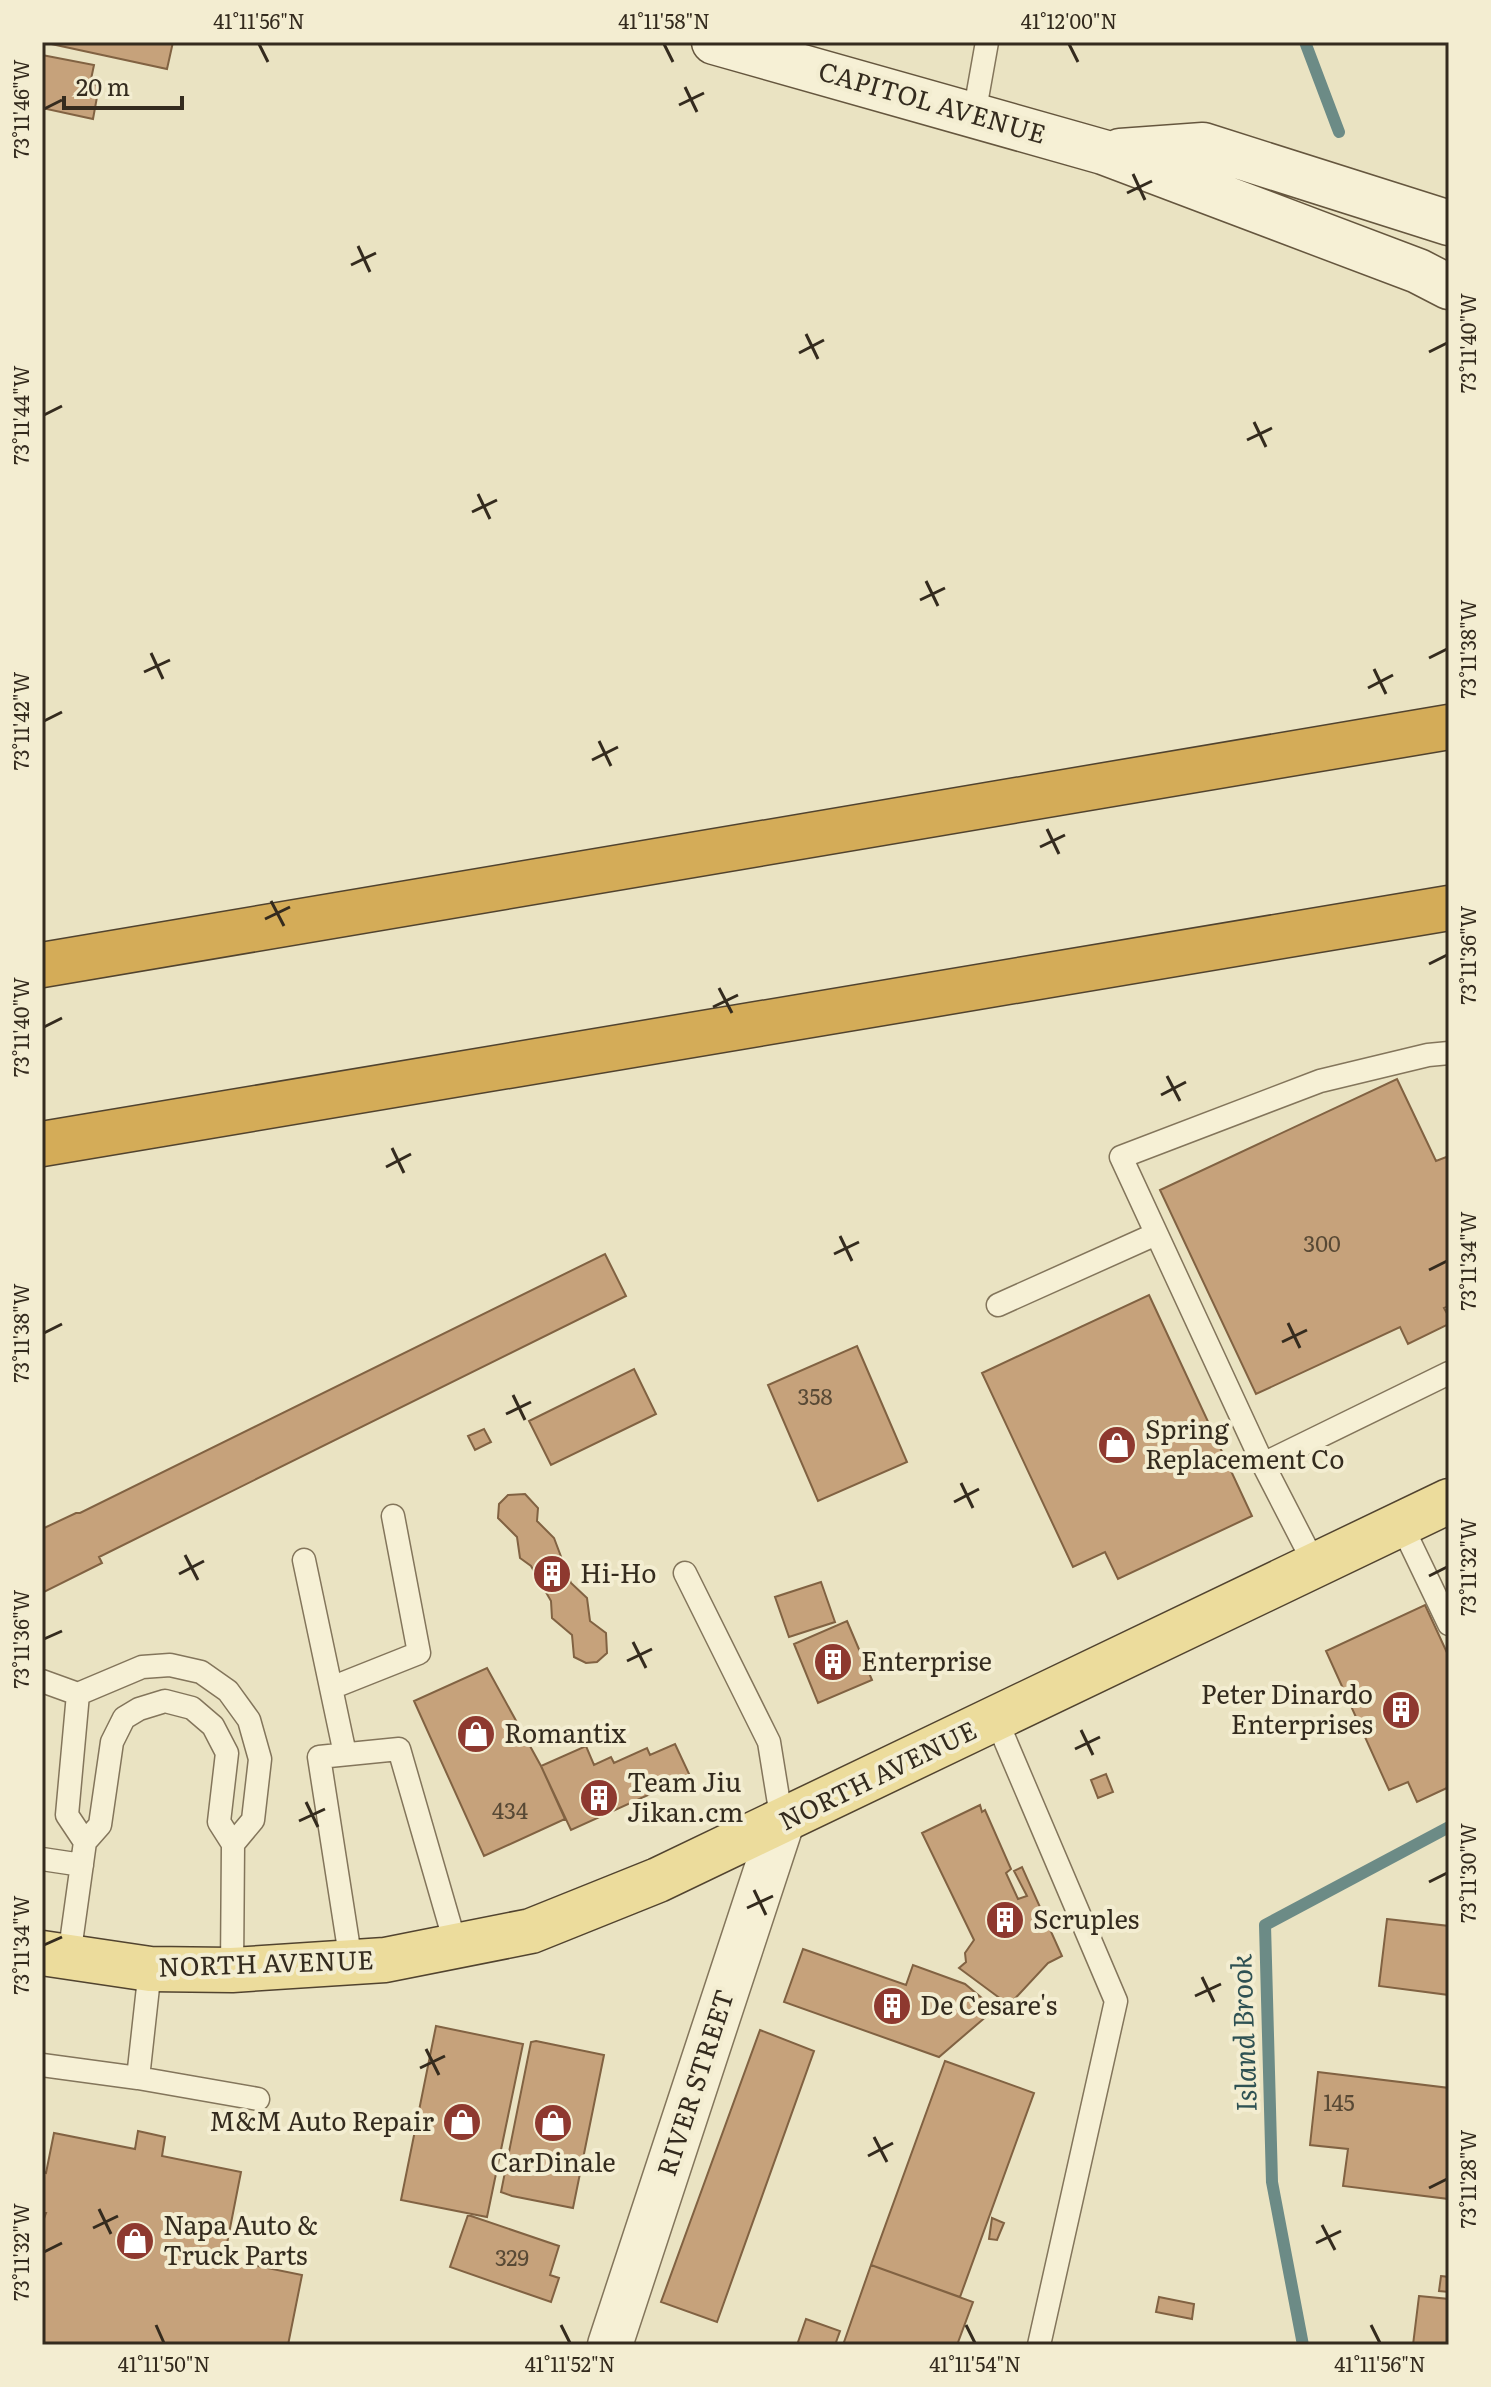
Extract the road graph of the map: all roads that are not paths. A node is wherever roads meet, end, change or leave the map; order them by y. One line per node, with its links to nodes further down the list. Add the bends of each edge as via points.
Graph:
1 (714, 42): 3 (main road, CAPITOL AVENUE)
2 (987, 42): 3 (lane)
3 (974, 115): 4 (main road, CAPITOL AVENUE)
4 (1103, 152): 5 (main road, CAPITOL AVENUE, via 1203,145); 6 (main road, CAPITOL AVENUE)
5 (1449, 223)
6 (1449, 287)
7 (1449, 727): 9 (highway)
8 (1449, 908): 11 (highway)
9 (42, 965)
10 (1449, 1053): 12 (lane, via 1320,1081 1121,1157)
11 (42, 1144)
12 (1156, 1234): 13 (lane); 15 (lane)
13 (998, 1305)
14 (1449, 1373): 15 (lane)
15 (1263, 1464): 20 (lane)
16 (1449, 1501): 18 (main road, NORTH AVENUE)
17 (393, 1516): 24 (lane, via 419,1653)
18 (1401, 1524): 20 (main road, NORTH AVENUE); 22 (lane)
19 (304, 1560): 24 (lane)
20 (1315, 1565): 26 (main road, NORTH AVENUE)
21 (685, 1573): 28 (lane, via 769,1742)
22 (1449, 1624)
23 (42, 1681): 25 (lane)
24 (331, 1688): 27 (lane)
25 (78, 1694): 29 (lane, via 67,1815); 30 (lane, via 142,1667 170,1665 201,1672 228,1691 249,1720 260,1759 253,1820)
26 (996, 1719): 28 (main road, NORTH AVENUE); 42 (lane, via 1116,2001)
27 (345, 1754): 33 (lane, via 399,1749); 35 (lane, via 319,1757)
28 (782, 1822): 33 (main road, NORTH AVENUE, via 531,1931); 41 (main road, RIVER STREET)
29 (85, 1842): 30 (lane, via 100,1825 112,1742 124,1718 165,1701 192,1708 213,1726 227,1753 219,1822); 32 (lane)
30 (233, 1844): 37 (lane)
31 (42, 1859): 32 (lane)
32 (82, 1865): 34 (lane)
33 (456, 1946): 35 (main road, NORTH AVENUE)
34 (55, 1955): 36 (main road, NORTH AVENUE)
35 (351, 1962): 37 (main road, NORTH AVENUE)
36 (150, 1969): 37 (main road, NORTH AVENUE); 39 (lane)
37 (232, 1970)
38 (42, 2065): 39 (lane)
39 (138, 2078): 40 (lane)
40 (258, 2099)
41 (610, 2345)
42 (1039, 2345)

